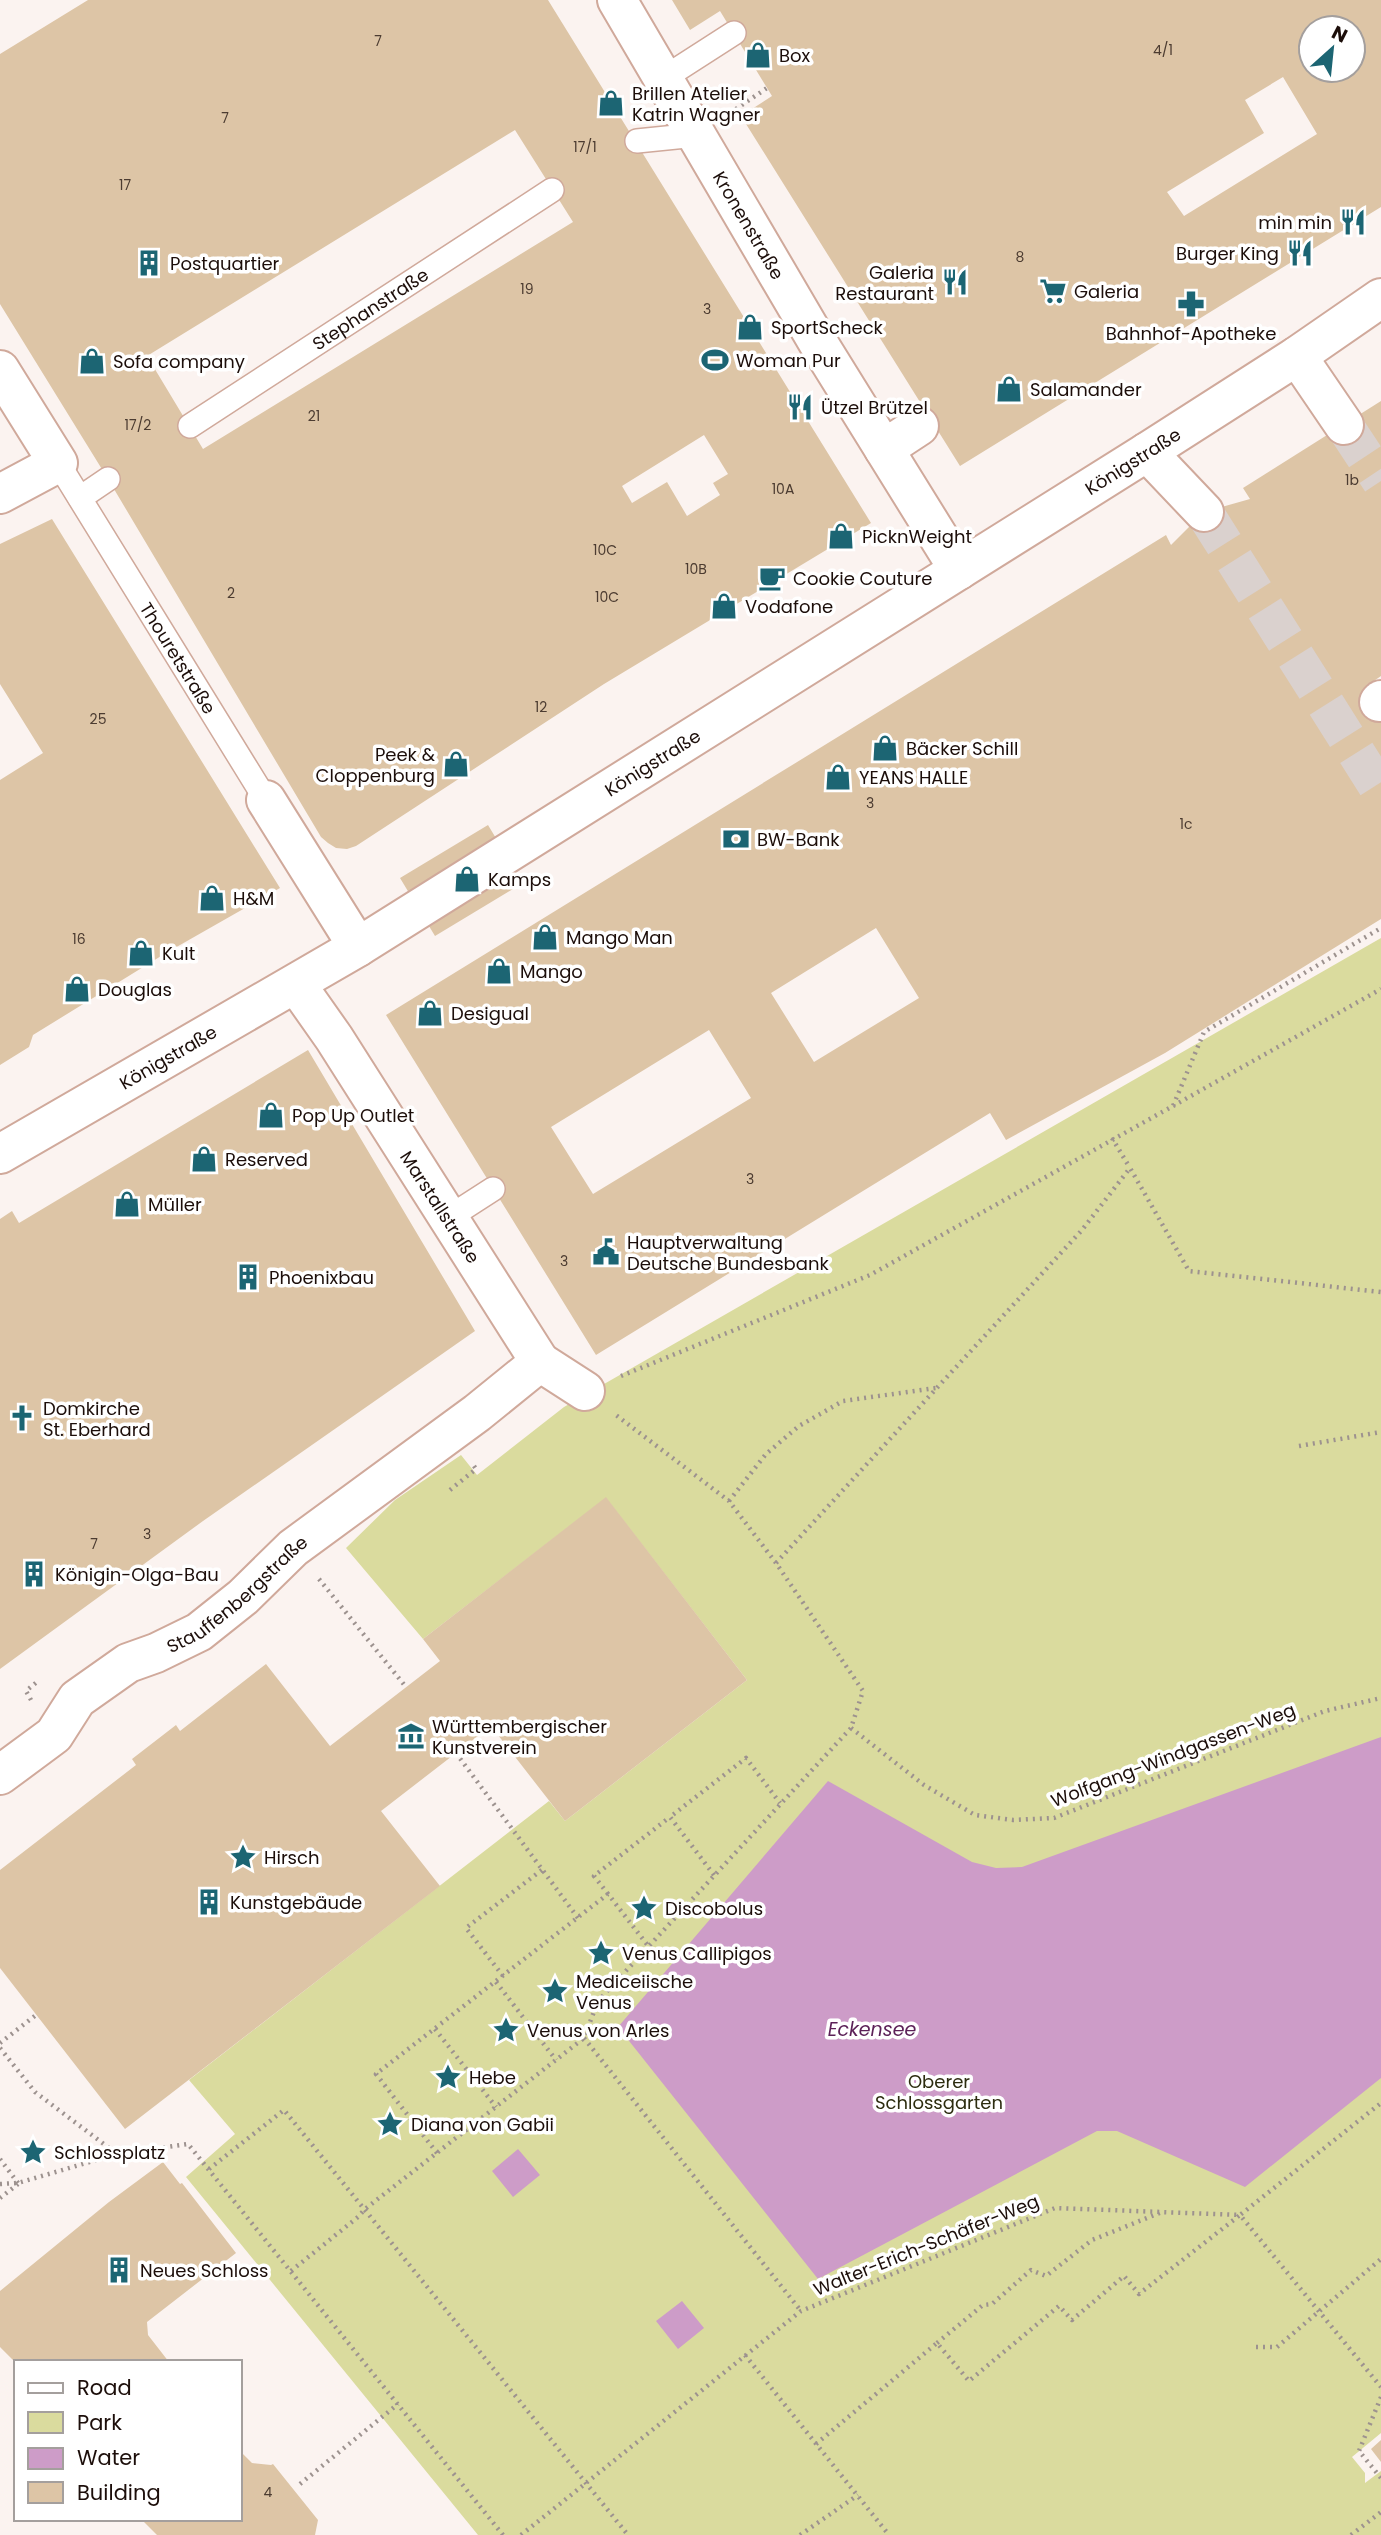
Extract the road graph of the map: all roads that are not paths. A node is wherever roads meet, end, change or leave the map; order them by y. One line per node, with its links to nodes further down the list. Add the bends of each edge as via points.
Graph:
1 (617, 0): 3 (street, Kronenstraße)
2 (734, 33): 3 (lane)
3 (664, 78): 4 (street, Kronenstraße)
4 (696, 135): 5 (lane); 13 (street, Kronenstraße)
5 (636, 141)
6 (552, 191): 11 (lane, Stephanstraße)
7 (1381, 298): 8 (street, Königstraße)
8 (1297, 356): 10 (street); 14 (street, Königstraße)
9 (0, 370): 15 (street, Thouretstraße)
10 (1344, 425)
11 (190, 426)
12 (919, 426): 13 (street)
13 (884, 449): 20 (street, Kronenstraße)
14 (1147, 452): 19 (street); 20 (street, Königstraße)
15 (58, 463): 17 (street); 18 (lane, Thouretstraße)
16 (108, 479): 18 (lane)
17 (0, 494)
18 (79, 498): 21 (lane, Thouretstraße)
19 (1203, 512)
20 (959, 570): 22 (street, Königstraße)
21 (266, 800): 22 (street, Thouretstraße)
22 (358, 947): 23 (street, Königstraße)
23 (296, 984): 24 (street, Königstraße); 26 (street, Marstallstraße)
24 (0, 1154)
25 (493, 1189): 26 (lane)
26 (447, 1218): 27 (street, Marstallstraße)
27 (540, 1362): 28 (street); 29 (street, Stauffenbergstraße, via 293,1548 200,1632 128,1663 78,1699 54,1735)
28 (585, 1391)
29 (0, 1775)

